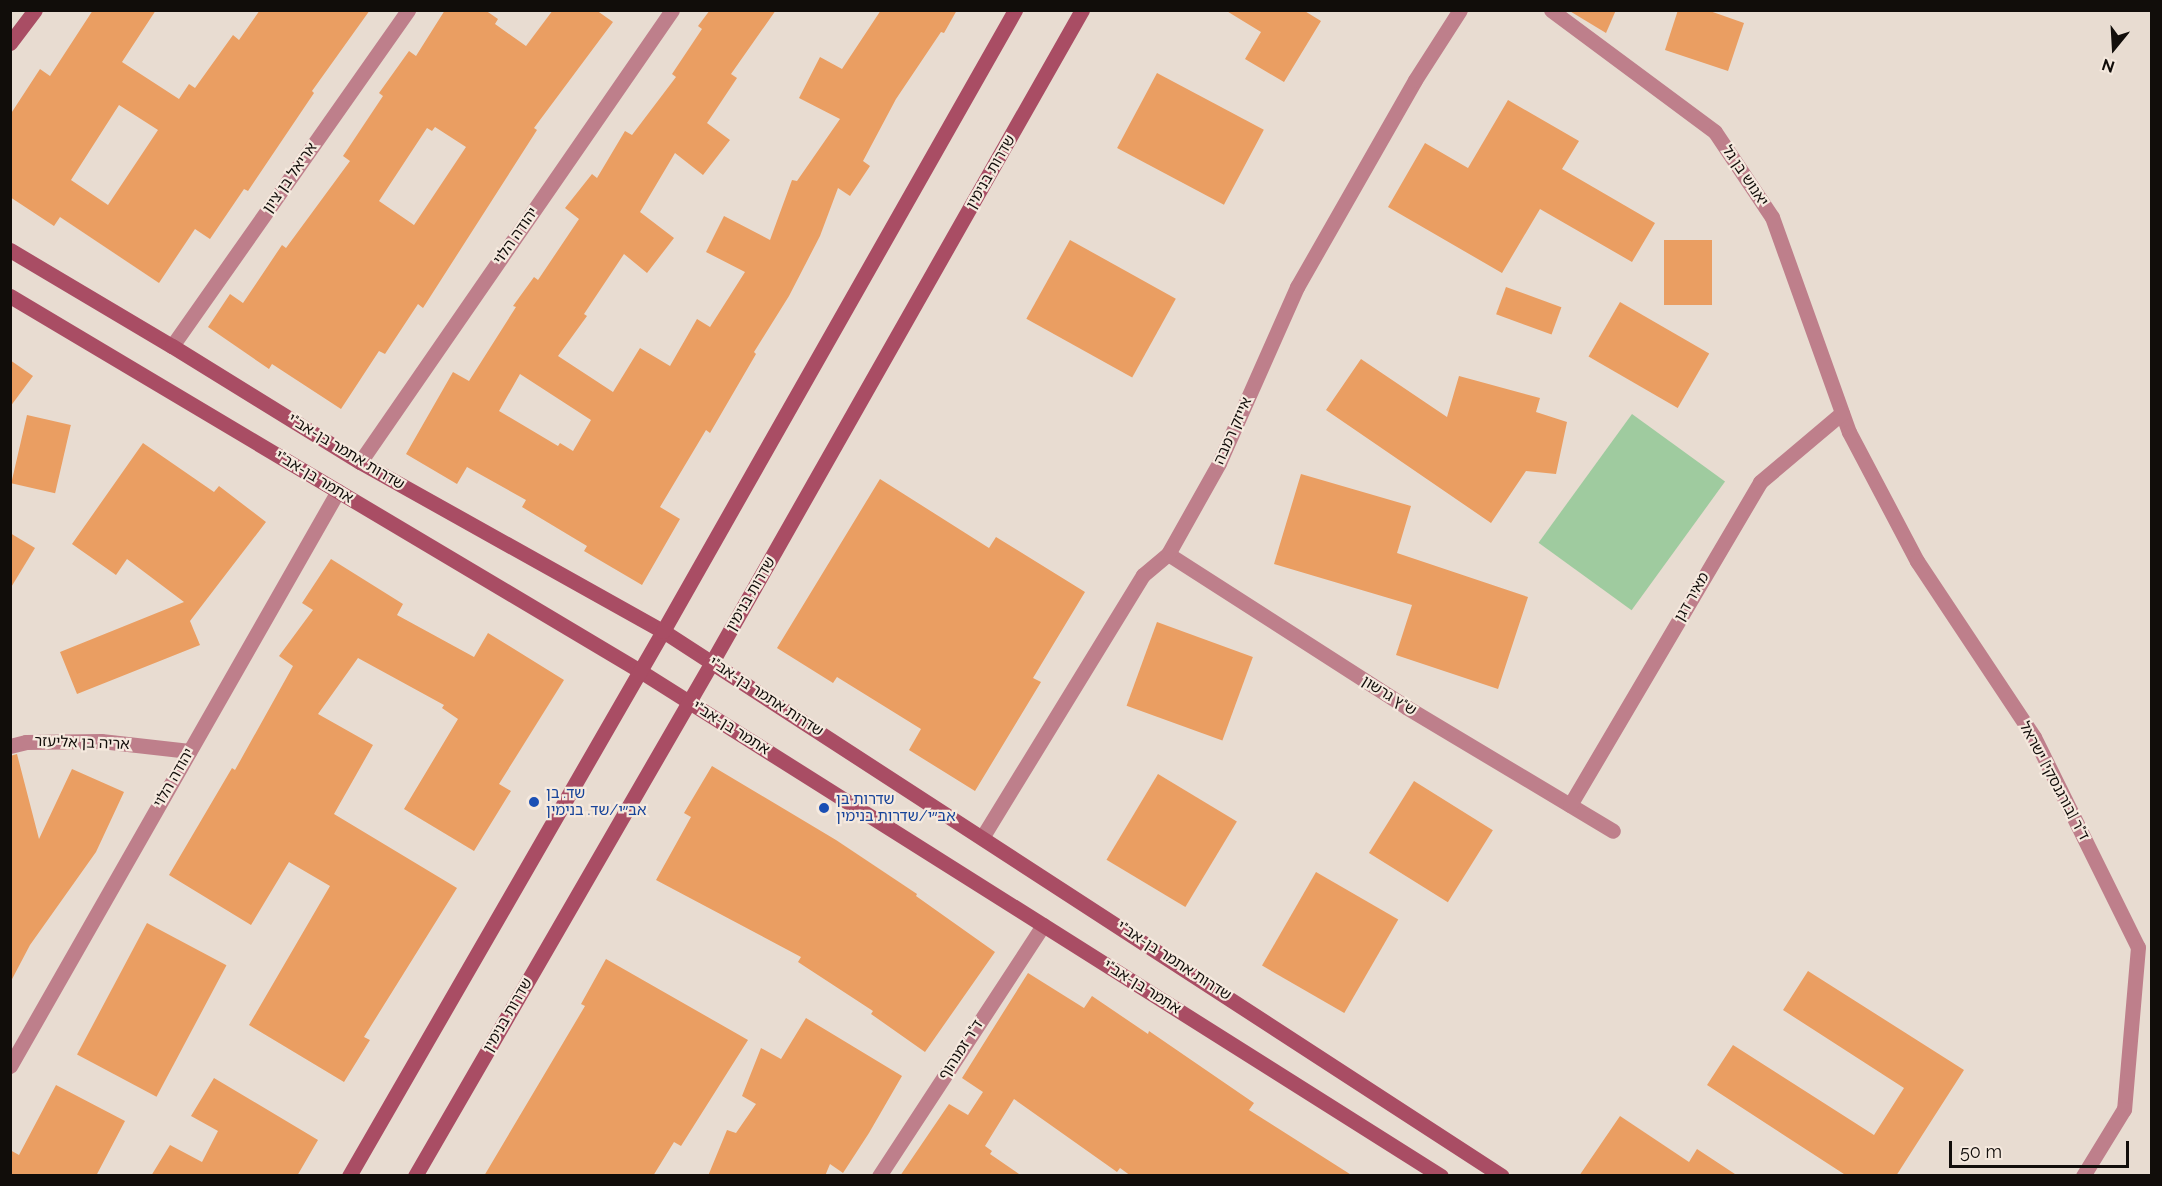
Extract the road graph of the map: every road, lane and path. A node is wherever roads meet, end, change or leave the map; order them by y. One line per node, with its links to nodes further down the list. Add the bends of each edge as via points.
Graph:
1 (35, 10): 8 (main road)
2 (408, 10): 11 (street, אריאל בן ציון)
3 (672, 10): 13 (street, יהודה הלוי)
4 (1015, 10): 16 (main road)
5 (1082, 10): 17 (main road, שדרות בנימין)
6 (1460, 10): 15 (street, אייזק רמבה, via 1415,80 1298,286 1219,463)
7 (1551, 10): 12 (street, יאנוש בן גל, via 1715,132 1772,217)
8 (10, 43)
9 (10, 250): 11 (main road, שדרות אתמר בן-אב"י)
10 (10, 296): 14 (main road, אתמר בן-אב"י)
11 (172, 346): 13 (main road, שדרות אתמר בן-אב"י)
12 (1842, 412): 22 (street, מאיר דגן, via 1760,482); 32 (street, ד"ר [בורגנסקי] ישראל, via 1917,561 2034,737 2138,947 2124,1109)
13 (360, 462): 16 (main road, שדרות אתמר בן-אב"י)
14 (338, 491): 18 (main road, אתמר בן-אב"י); 21 (street, יהודה הלוי)
15 (1168, 555): 22 (street, ש"ץ גרשון, via 1397,701); 24 (street, אייזק רמבה, via 1143,575)
16 (663, 631): 17 (main road, שדרות אתמר בן-אב"י); 18 (main road)
17 (712, 662): 19 (main road, שדרות בנימין); 24 (main road, שדרות אתמר בן-אב"י)
18 (640, 670): 19 (main road, אתמר בן-אב"י); 27 (main road)
19 (688, 701): 25 (main road, אתמר בן-אב"י); 28 (main road, שדרות בנימין)
20 (10, 746): 21 (street, אריה בן אליעזר, via 26,742 101,741)
21 (189, 751): 26 (street, יהודה הלוי)
22 (1570, 805): 23 (street, ש"ץ גרשון)
23 (1613, 831)
24 (983, 836): 31 (main road, שדרות אתמר בן-אב"י)
25 (1043, 925): 29 (street, ד"ר זמנהוף); 30 (main road, אתמר בן-אב"י)
26 (10, 1066)
27 (348, 1176)
28 (416, 1176)
29 (879, 1176)
30 (1441, 1176)
31 (1502, 1176)
32 (2083, 1176)

